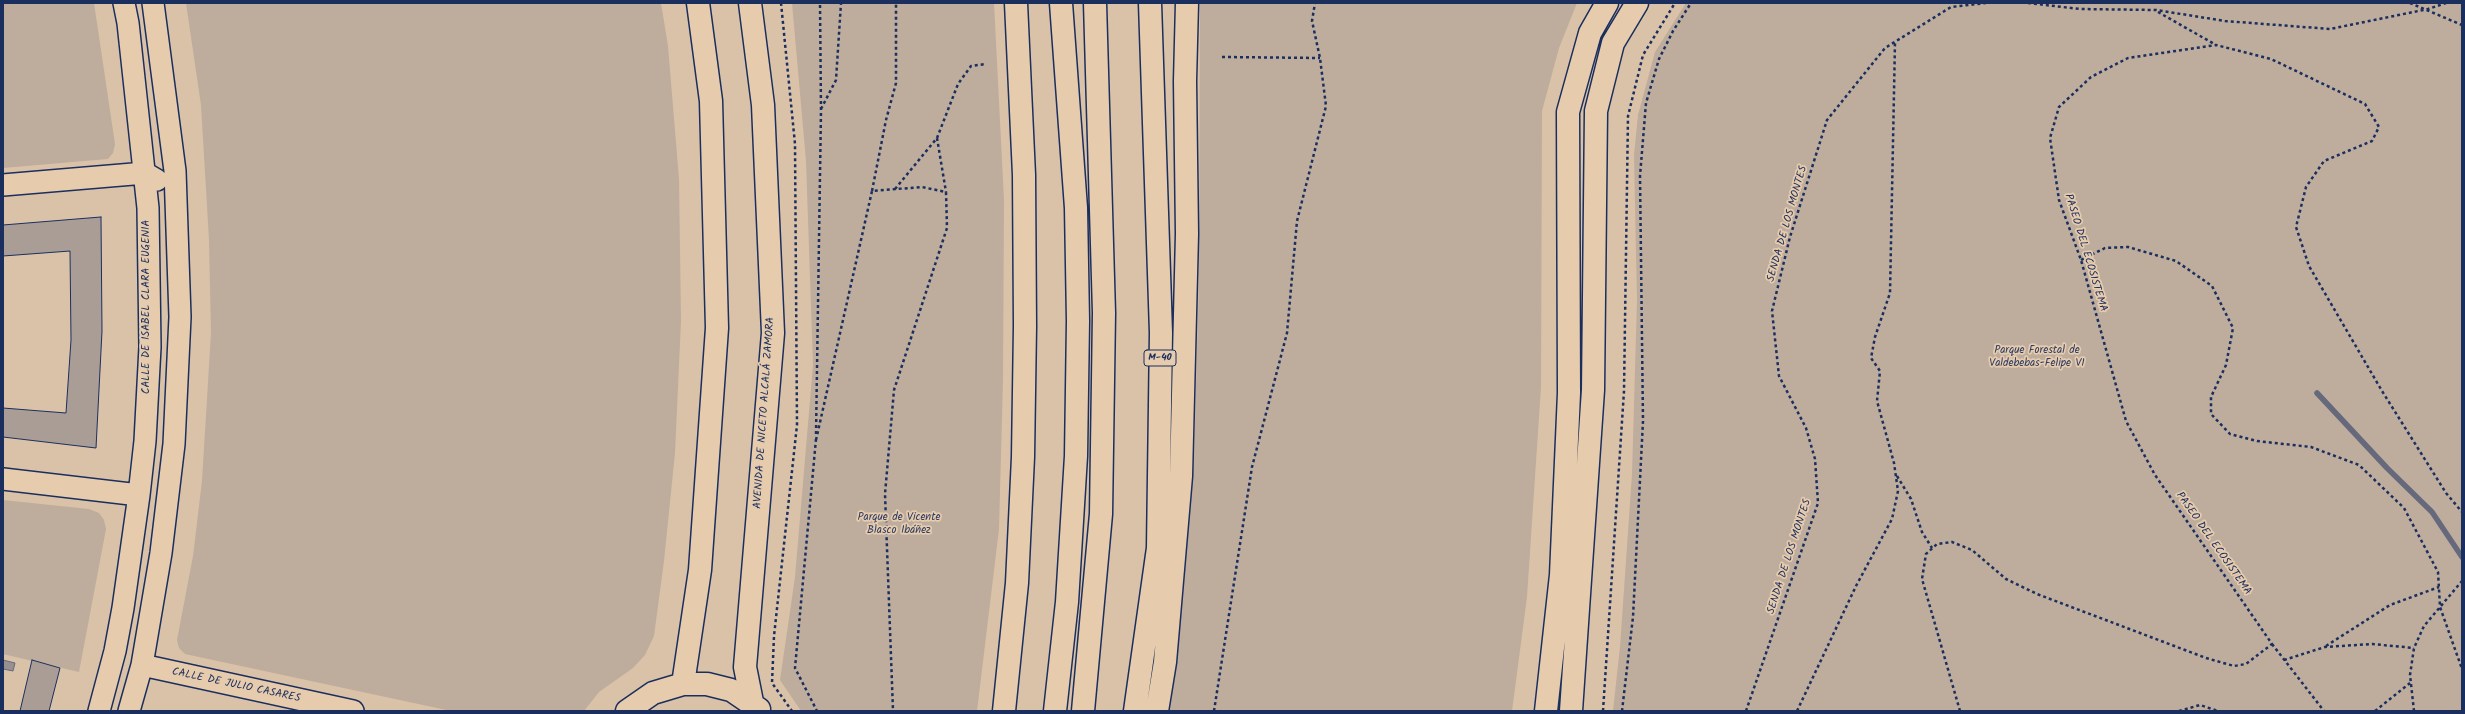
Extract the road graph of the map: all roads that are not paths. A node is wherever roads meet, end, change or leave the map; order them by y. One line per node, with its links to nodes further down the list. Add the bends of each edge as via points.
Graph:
1 (124, 3): 12 (street, CALLE DE ISABEL CLARA EUGENIA)
2 (154, 3): 14 (street, CALLE DE ISABEL CLARA EUGENIA, via 174,171)
3 (698, 3): 19 (main road, via 712,101 717,328 700,570)
4 (750, 3): 20 (main road, AVENIDA DE NICETO ALCALÁ ZAMORA, via 763,105 773,333 745,667)
5 (1061, 3): 26 (main road, via 1076,208 1078,321 1076,456 1066,602)
6 (1096, 3): 27 (main road, via 1104,313 1102,506)
7 (1150, 3): 28 (main road, M-40, via 1161,333 1158,548)
8 (1187, 3): 29 (main road, via 1187,234 1182,460 1166,654)
9 (1607, 3): 30 (main road, via 1590,32 1568,112 1569,393 1561,575)
10 (1637, 3): 31 (main road, via 1614,43 1596,111 1593,390)
11 (1016, 7): 25 (main road, via 1024,175 1023,457 1017,584)
12 (145, 173): 13 (street); 14 (street, CALLE DE ISABEL CLARA EUGENIA, via 163,183 168,267); 16 (street, CALLE DE ISABEL CLARA EUGENIA, via 150,347)
13 (3, 185)
14 (180, 317): 18 (street, CALLE DE ISABEL CLARA EUGENIA, via 174,444)
15 (3, 479): 16 (street)
16 (139, 495): 17 (street, CALLE DE ISABEL CLARA EUGENIA)
17 (123, 608): 18 (street, CALLE DE ISABEL CLARA EUGENIA); 21 (street, CALLE DE ISABEL CLARA EUGENIA)
18 (142, 665): 22 (street, CALLE DE ISABEL CLARA EUGENIA); 23 (street, CALLE DE JULIO CASARES)
19 (683, 684): 20 (main road, via 707,684 730,690); 24 (main road, via 653,693)
20 (756, 707)
21 (99, 711)
22 (129, 711)
23 (353, 711)
24 (627, 711)
25 (1004, 711)
26 (1055, 711)
27 (1083, 711)
28 (1135, 711)
29 (1157, 711)
30 (1546, 711)
31 (1571, 711)

